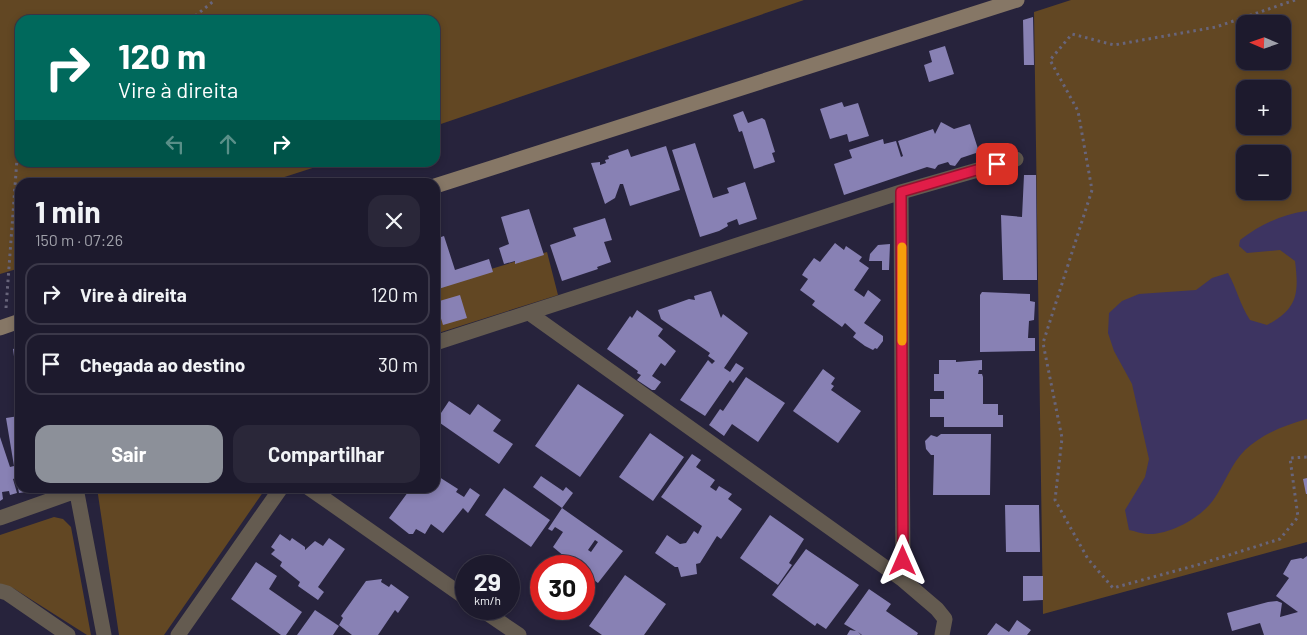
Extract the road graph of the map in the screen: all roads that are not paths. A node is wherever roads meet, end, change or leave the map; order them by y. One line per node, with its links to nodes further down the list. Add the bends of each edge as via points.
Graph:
1 (1018, 0): 3 (street)
2 (1016, 158): 4 (street)
3 (440, 184)
4 (901, 192): 5 (street); 14 (street)
5 (529, 313): 8 (street); 14 (street)
6 (15, 323): 7 (street)
7 (3, 327)
8 (440, 341)
9 (66, 493): 13 (street)
10 (77, 493): 19 (street)
11 (277, 493): 20 (street)
12 (317, 493): 15 (street)
13 (0, 518)
14 (903, 580): 22 (street, via 945,619)
15 (455, 590)
16 (0, 591): 18 (street)
17 (497, 620): 21 (street)
18 (68, 635)
19 (104, 635)
20 (178, 635)
21 (518, 635)
22 (942, 635)

